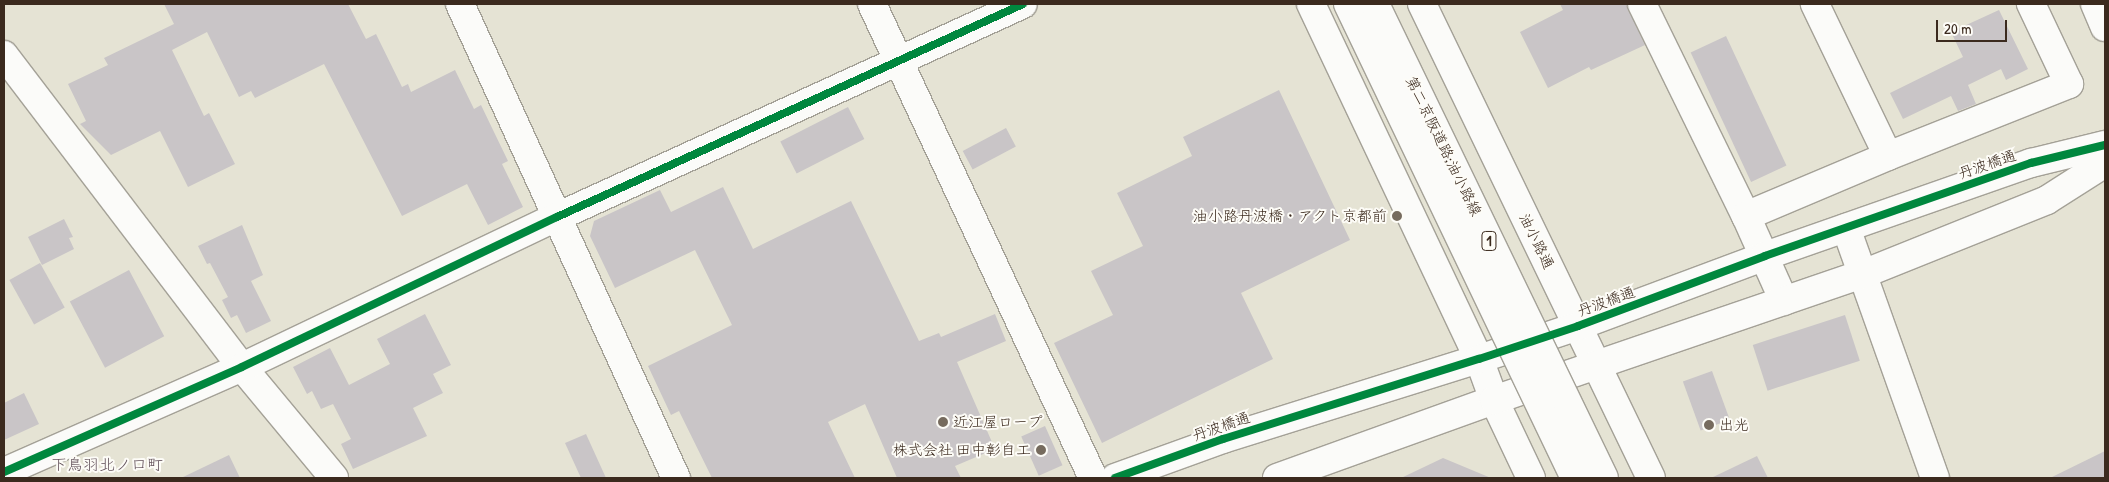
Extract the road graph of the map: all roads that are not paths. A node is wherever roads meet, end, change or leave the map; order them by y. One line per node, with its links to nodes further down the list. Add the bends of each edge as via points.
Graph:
1 (460, 4): 19 (main road)
2 (872, 4): 14 (main road)
3 (1023, 4): 14 (main road)
4 (1311, 4): 25 (main road)
5 (1348, 4): 36 (main road, 第二京阪道路;油小路線 / 1, bridge)
6 (1375, 4): 37 (main road, 第二京阪道路;油小路線 / 1, bridge)
7 (1422, 4): 24 (main road, 油小路通)
8 (1642, 4): 18 (main road)
9 (1815, 4): 16 (main road)
10 (2031, 4): 16 (main road, via 2069,84)
11 (2095, 4): 12 (main road)
12 (2105, 27)
13 (4, 55): 27 (main road)
14 (898, 62): 19 (main road); 32 (main road)
15 (2105, 145): 20 (main road, 丹波橋通, via 2031,163)
16 (1888, 156): 18 (main road)
17 (2105, 163): 22 (main road, via 2047,200)
18 (1746, 216): 21 (main road)
19 (557, 217): 27 (main road); 31 (main road)
20 (1846, 228): 21 (main road, 丹波橋通); 22 (main road)
21 (1765, 256): 23 (main road); 24 (main road, 丹波橋通)
22 (1863, 274): 23 (main road); 39 (main road)
23 (1784, 301): 26 (main road)
24 (1578, 326): 25 (main road, 丹波橋通); 26 (main road, 油小路通)
25 (1479, 359): 28 (main road); 33 (main road, 丹波橋通, via 1223,439)
26 (1598, 366): 28 (main road); 38 (main road, 油小路通)
27 (242, 367): 29 (main road); 30 (main road)
28 (1494, 400): 34 (main road); 35 (main road)
29 (4, 472)
30 (334, 478)
31 (676, 478)
32 (1094, 478)
33 (1115, 478)
34 (1276, 478)
35 (1531, 478)
36 (1575, 478)
37 (1604, 478)
38 (1651, 478)
39 (1935, 478)

